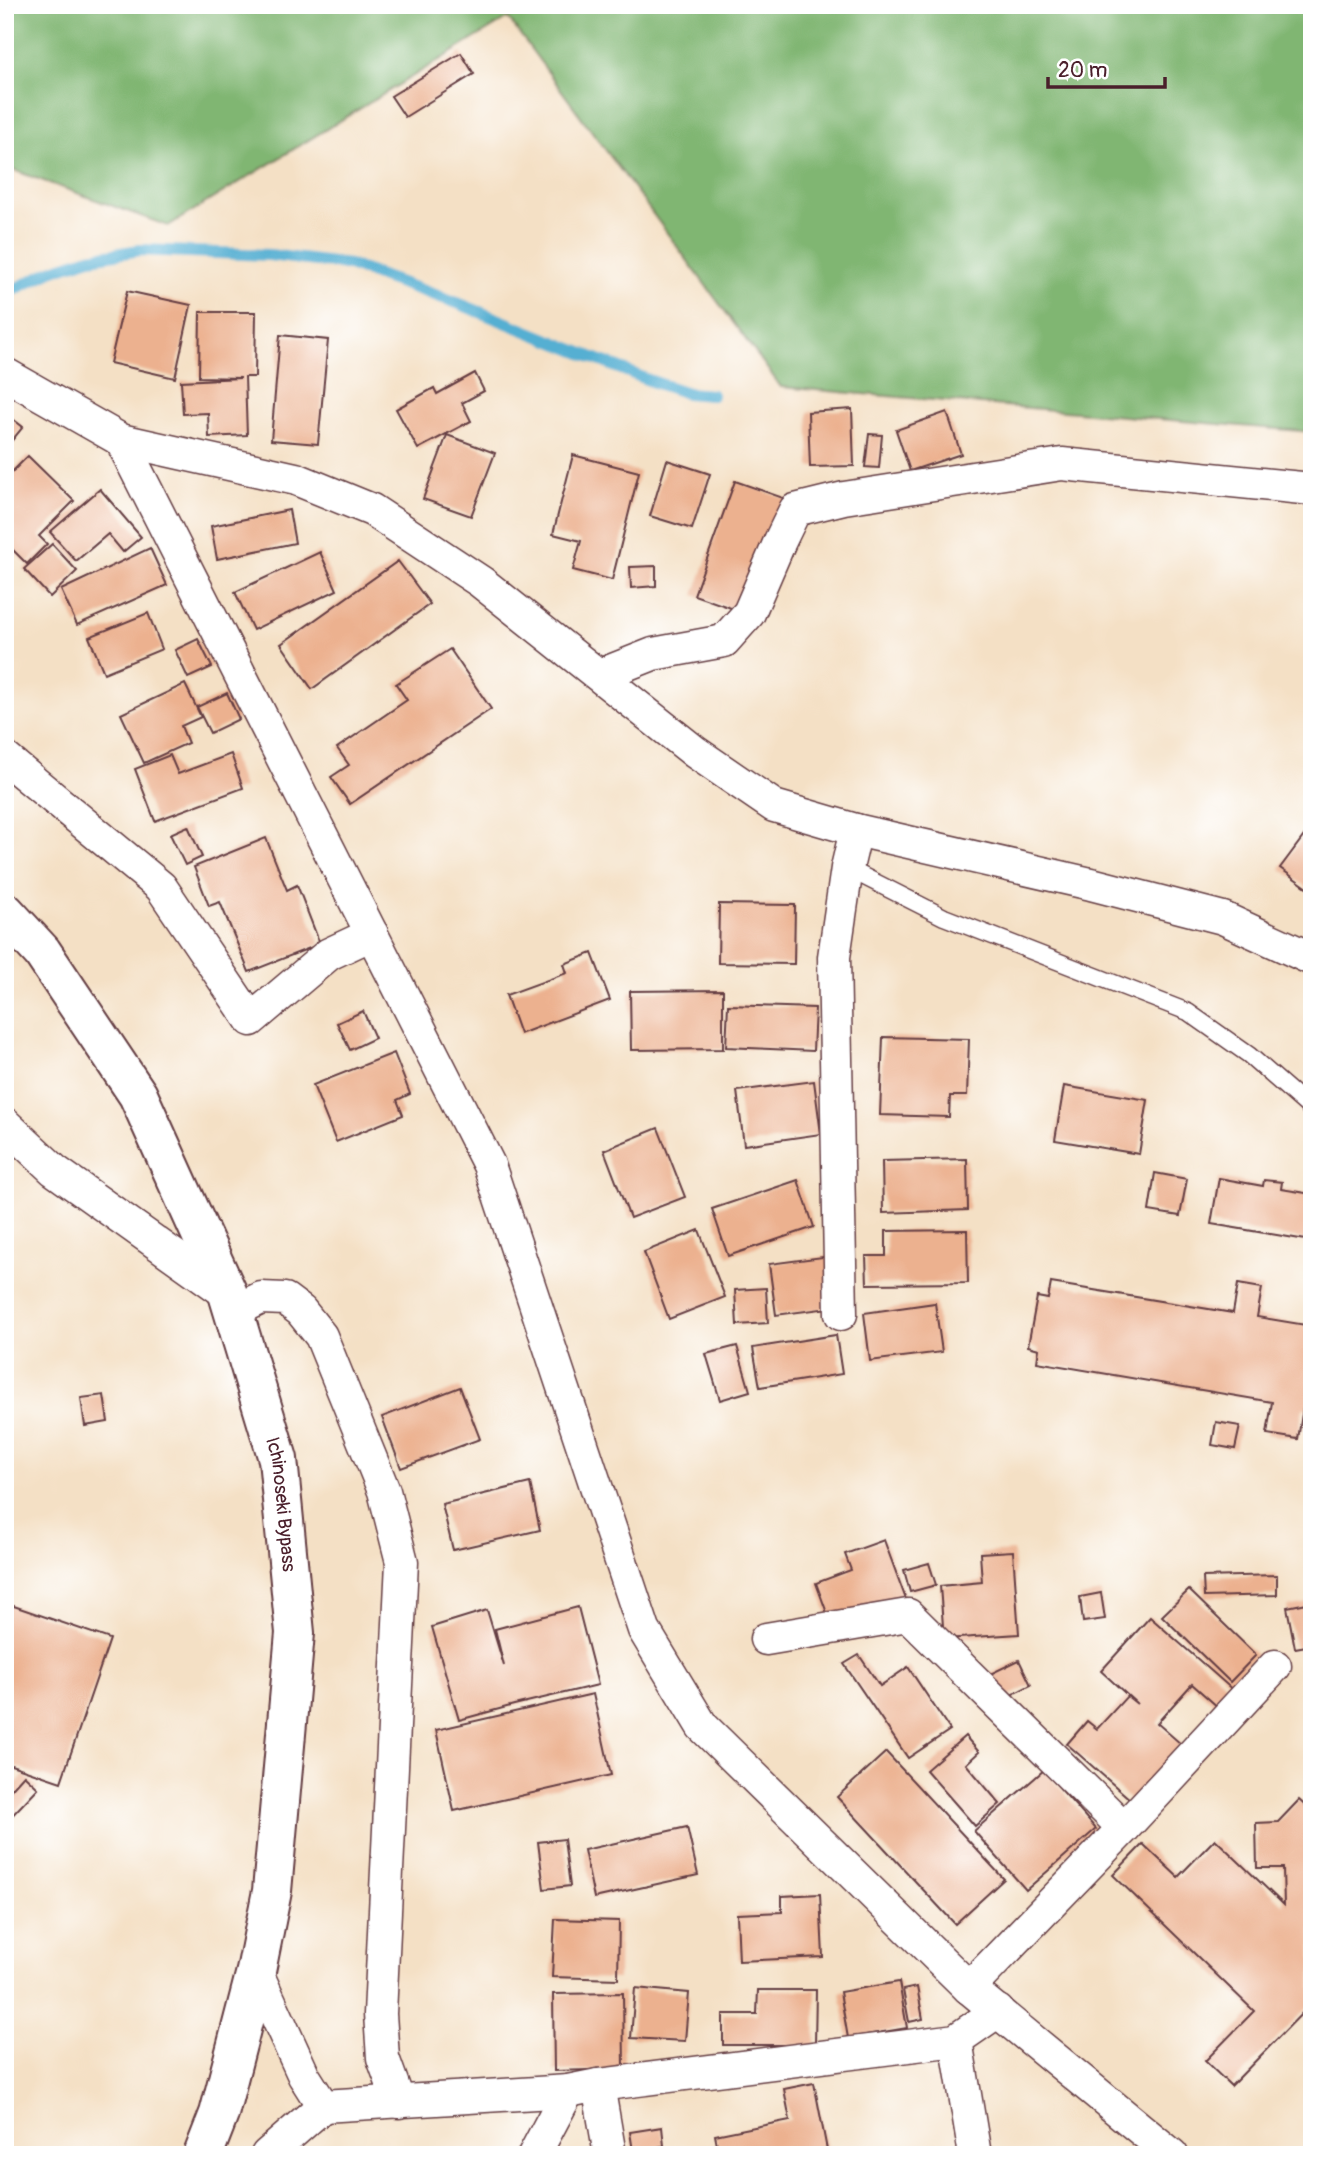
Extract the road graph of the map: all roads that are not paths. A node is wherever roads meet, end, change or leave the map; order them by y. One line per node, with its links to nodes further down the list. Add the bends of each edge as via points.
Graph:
1 (5, 374): 2 (street)
2 (121, 440): 4 (street, via 296,479 372,510 481,583); 9 (street)
3 (1312, 489): 4 (street, via 1062,464 844,498 795,510 749,613 724,641 653,654)
4 (600, 676): 6 (street, via 695,752 774,806)
5 (5, 758): 9 (street, via 161,887 251,1020 329,954)
6 (856, 830): 7 (street); 10 (street, via 1223,918)
7 (847, 868): 11 (lane, via 944,917 1188,1012 1249,1055); 14 (street, via 834,957)
8 (5, 912): 13 (highway, Ichinoseki Bypass, via 41,952 138,1095)
9 (372, 934): 19 (street, via 489,1165 644,1630 702,1726)
10 (1311, 957)
11 (1312, 1110)
12 (5, 1124): 13 (street, via 54,1170)
13 (231, 1303): 18 (highway, Ichinoseki Bypass, via 278,1459 295,1633 272,1891); 23 (street, via 285,1300 302,1311 321,1336 384,1491 402,1562 380,2014 383,2058)
14 (841, 1314)
15 (766, 1639): 17 (street, via 908,1615)
16 (1275, 1665): 17 (street)
17 (1124, 1828): 19 (street)
18 (256, 1972): 24 (street, via 304,2076); 25 (highway, Ichinoseki Bypass, via 219,2114)
19 (969, 1988): 20 (street)
20 (998, 2011): 21 (street); 30 (street)
21 (956, 2040): 22 (street); 29 (street)
22 (583, 2088): 23 (street); 27 (street); 28 (street)
23 (399, 2102): 24 (street)
24 (323, 2106): 26 (street)
25 (202, 2155)
26 (267, 2155)
27 (534, 2155)
28 (610, 2155)
29 (975, 2155)
30 (1171, 2155)

